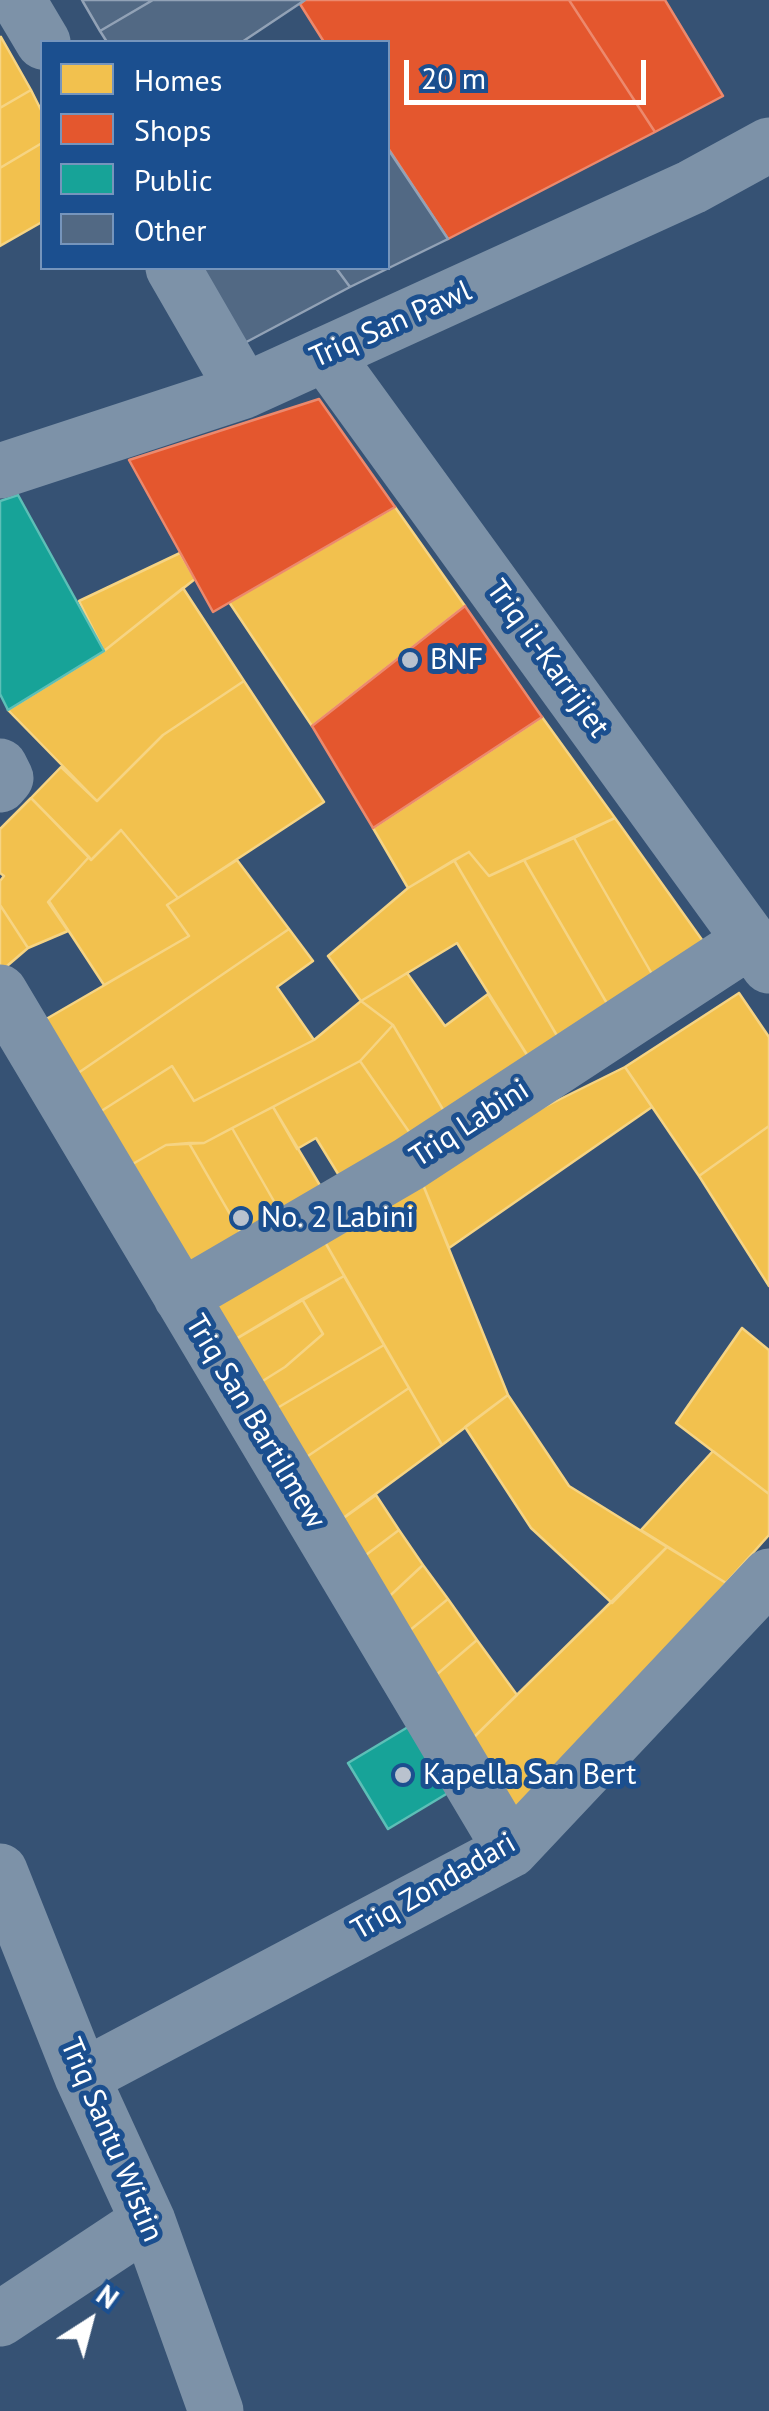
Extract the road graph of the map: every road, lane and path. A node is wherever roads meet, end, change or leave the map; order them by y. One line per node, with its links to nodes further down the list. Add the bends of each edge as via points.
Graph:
1 (18, 0): 2 (street)
2 (42, 40)
3 (769, 145): 5 (street, Triq San Pawl, via 692,187)
4 (174, 270): 6 (street)
5 (325, 354): 6 (street, Triq San Pawl); 8 (street, Triq il-Karrijiet)
6 (244, 391): 7 (street, Triq San Pawl)
7 (0, 471)
8 (760, 953): 10 (street, Triq Labini)
9 (0, 992): 10 (street, Triq San Bartilmew)
10 (181, 1297): 12 (street, Triq San Bartilmew)
11 (769, 1576): 12 (street, Triq Zondadari)
12 (512, 1850): 14 (street, Triq Zondadari)
13 (0, 1872): 14 (street, Triq Santu Wistin)
14 (82, 2077): 15 (street, Triq Santu Wistin)
15 (148, 2221): 16 (street); 17 (street, Triq Santu Wistin)
16 (0, 2318)
17 (216, 2411)

